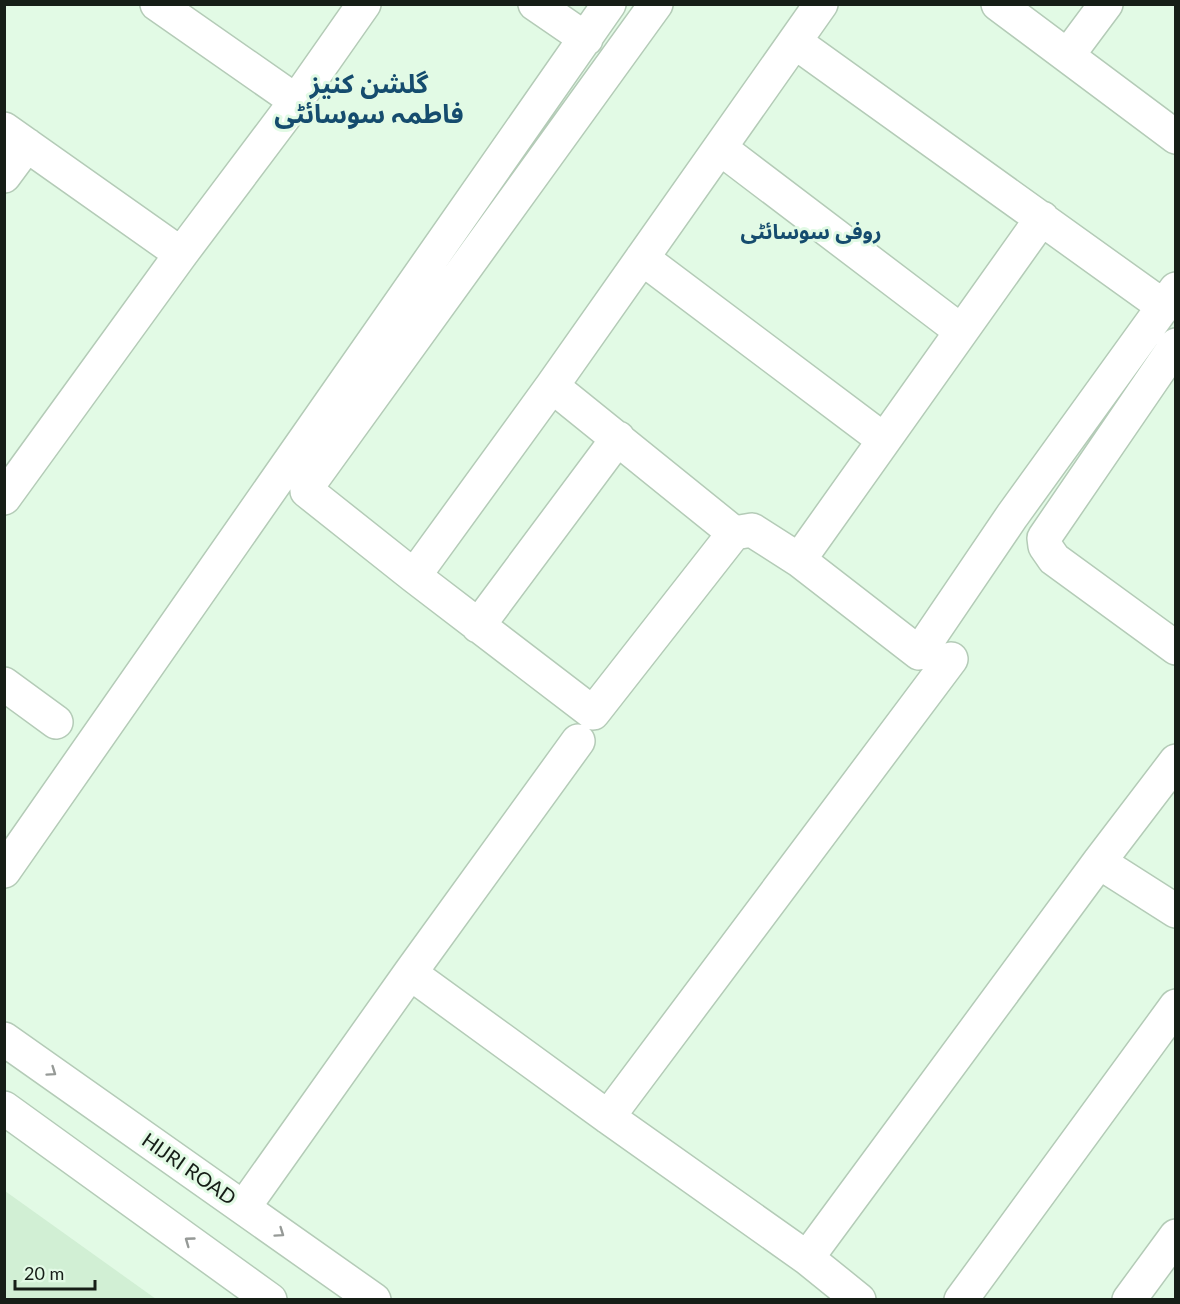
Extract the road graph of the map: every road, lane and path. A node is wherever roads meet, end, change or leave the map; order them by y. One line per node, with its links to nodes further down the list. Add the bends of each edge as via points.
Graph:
1 (157, 4): 12 (street)
2 (363, 4): 12 (street)
3 (536, 4): 9 (street)
4 (609, 4): 9 (street)
5 (656, 4): 30 (street, via 307,487 311,495)
6 (821, 4): 10 (street)
7 (998, 4): 11 (street)
8 (1106, 4): 11 (street)
9 (586, 39): 39 (street)
10 (795, 42): 15 (street); 17 (street)
11 (1068, 55): 14 (street)
12 (296, 100): 18 (street)
13 (16, 137): 16 (street); 18 (street)
14 (1176, 137)
15 (720, 148): 19 (street); 21 (street)
16 (4, 176)
17 (1042, 218): 20 (street); 21 (street)
18 (181, 254): 27 (street)
19 (642, 258): 24 (street); 26 (street)
20 (1169, 298): 29 (street, via 919,653)
21 (961, 331): 26 (street)
22 (1176, 345): 23 (street)
23 (1165, 383): 32 (street, via 1044,538 1054,559)
24 (552, 386): 25 (street); 30 (street)
25 (618, 438): 28 (street); 31 (street)
26 (884, 440): 29 (street)
27 (4, 498)
28 (734, 533): 29 (street, via 752,530); 31 (street, via 593,713)
29 (798, 561)
30 (414, 576): 31 (street)
31 (478, 626)
32 (1176, 648)
33 (951, 659): 45 (street)
34 (4, 684): 35 (street)
35 (56, 722)
36 (578, 741): 41 (street)
37 (1176, 761): 38 (street)
38 (1099, 862): 40 (street); 48 (street)
39 (4, 872)
40 (1176, 911)
41 (410, 973): 45 (street); 46 (street)
42 (1176, 1006): 52 (street)
43 (4, 1039): 46 (street, HIJRI ROAD, one-way to 46)
44 (4, 1108): 49 (street, one-way to 44)
45 (608, 1117): 48 (street)
46 (244, 1207): 50 (street, HIJRI ROAD, one-way to 50)
47 (1176, 1236): 53 (street)
48 (807, 1258): 51 (street)
49 (270, 1299)
50 (374, 1299)
51 (859, 1299)
52 (961, 1299)
53 (1129, 1299)

